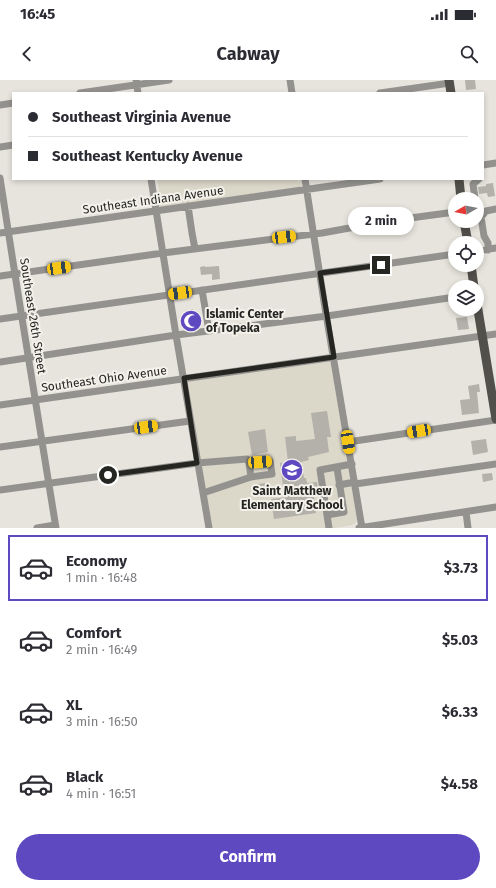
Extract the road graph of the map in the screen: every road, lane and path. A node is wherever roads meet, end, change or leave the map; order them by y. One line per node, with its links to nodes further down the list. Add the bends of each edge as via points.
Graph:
1 (169, 80): 3 (street)
2 (290, 80): 7 (street)
3 (136, 82): 5 (street); 6 (street)
4 (450, 82): 8 (street); 9 (main road)
5 (85, 92)
6 (138, 92)
7 (292, 92)
8 (386, 92)
9 (451, 92)
10 (12, 103): 11 (street)
11 (0, 105)
12 (12, 145): 13 (street)
13 (0, 147)
14 (496, 163): 15 (street)
15 (484, 165)
16 (0, 178): 22 (street, Southeast 26th Street)
17 (151, 180): 28 (street)
18 (305, 180): 23 (street)
19 (373, 180): 23 (street, Southeast Indiana Avenue)
20 (459, 180): 24 (main road)
21 (478, 180): 25 (street, via 473,184)
22 (1, 189): 30 (street, Southeast 26th Street)
23 (307, 189): 26 (street, Southeast Indiana Avenue); 32 (street)
24 (460, 192)
25 (474, 192)
26 (188, 206): 28 (street, Southeast Indiana Avenue); 34 (street)
27 (496, 209): 35 (street, via 486,211 481,217)
28 (156, 211): 30 (street, Southeast Indiana Avenue); 37 (street)
29 (448, 213): 32 (street)
30 (8, 232): 31 (street, Southeast Indiana Avenue); 40 (street, Southeast 26th Street)
31 (0, 233)
32 (314, 233): 34 (street); 39 (street)
33 (496, 248): 35 (street)
34 (195, 249): 37 (street)
35 (488, 250): 36 (street)
36 (484, 251)
37 (163, 253): 40 (street); 43 (street)
38 (448, 255): 39 (street)
39 (320, 273): 42 (street); 46 (street)
40 (15, 274): 41 (street); 45 (street, Southeast 26th Street)
41 (0, 276)
42 (202, 290): 43 (street); 49 (street)
43 (169, 294): 45 (street); 51 (street)
44 (448, 298): 46 (street)
45 (22, 315): 48 (street); 54 (street, Southeast 26th Street)
46 (327, 316): 49 (street); 53 (street)
47 (479, 316): 52 (main road)
48 (0, 318)
49 (209, 331): 51 (street)
50 (496, 334): 52 (street, Southeast Ohio Avenue)
51 (176, 335): 54 (street); 56 (street)
52 (482, 336): 53 (street, Southeast Ohio Avenue); 59 (main road)
53 (334, 357): 56 (street, Southeast Ohio Avenue); 62 (street)
54 (28, 358): 55 (street); 57 (street, Southeast 26th Street)
55 (0, 362)
56 (184, 378): 57 (street, Southeast Ohio Avenue); 60 (street)
57 (35, 399): 58 (street, Southeast Ohio Avenue); 61 (street, Southeast 26th Street)
58 (0, 404)
59 (496, 420): 62 (street)
60 (190, 421): 61 (street); 65 (street)
61 (42, 441): 63 (street); 71 (street, Southeast 26th Street)
62 (348, 442): 66 (street)
63 (0, 448)
64 (246, 461): 65 (street); 69 (street); 69 (street, via 270,461 272,474)
65 (197, 463): 71 (street); 74 (street)
66 (352, 464): 68 (street); 70 (street)
67 (496, 464): 70 (street)
68 (337, 468): 72 (street); 77 (street, via 320,470)
69 (251, 477): 74 (street)
70 (355, 483): 72 (street); 83 (street)
71 (48, 484): 73 (street); 78 (street, Southeast 26th Street)
72 (339, 484): 77 (street, via 344,512)
73 (0, 490)
74 (202, 493): 80 (street)
75 (496, 507): 76 (street)
76 (466, 512): 83 (street); 84 (street)
77 (327, 515): 81 (street)
78 (56, 527): 79 (street)
79 (37, 528)
80 (209, 528)
81 (329, 528)
82 (359, 528): 83 (street)
83 (362, 528)
84 (468, 528)

